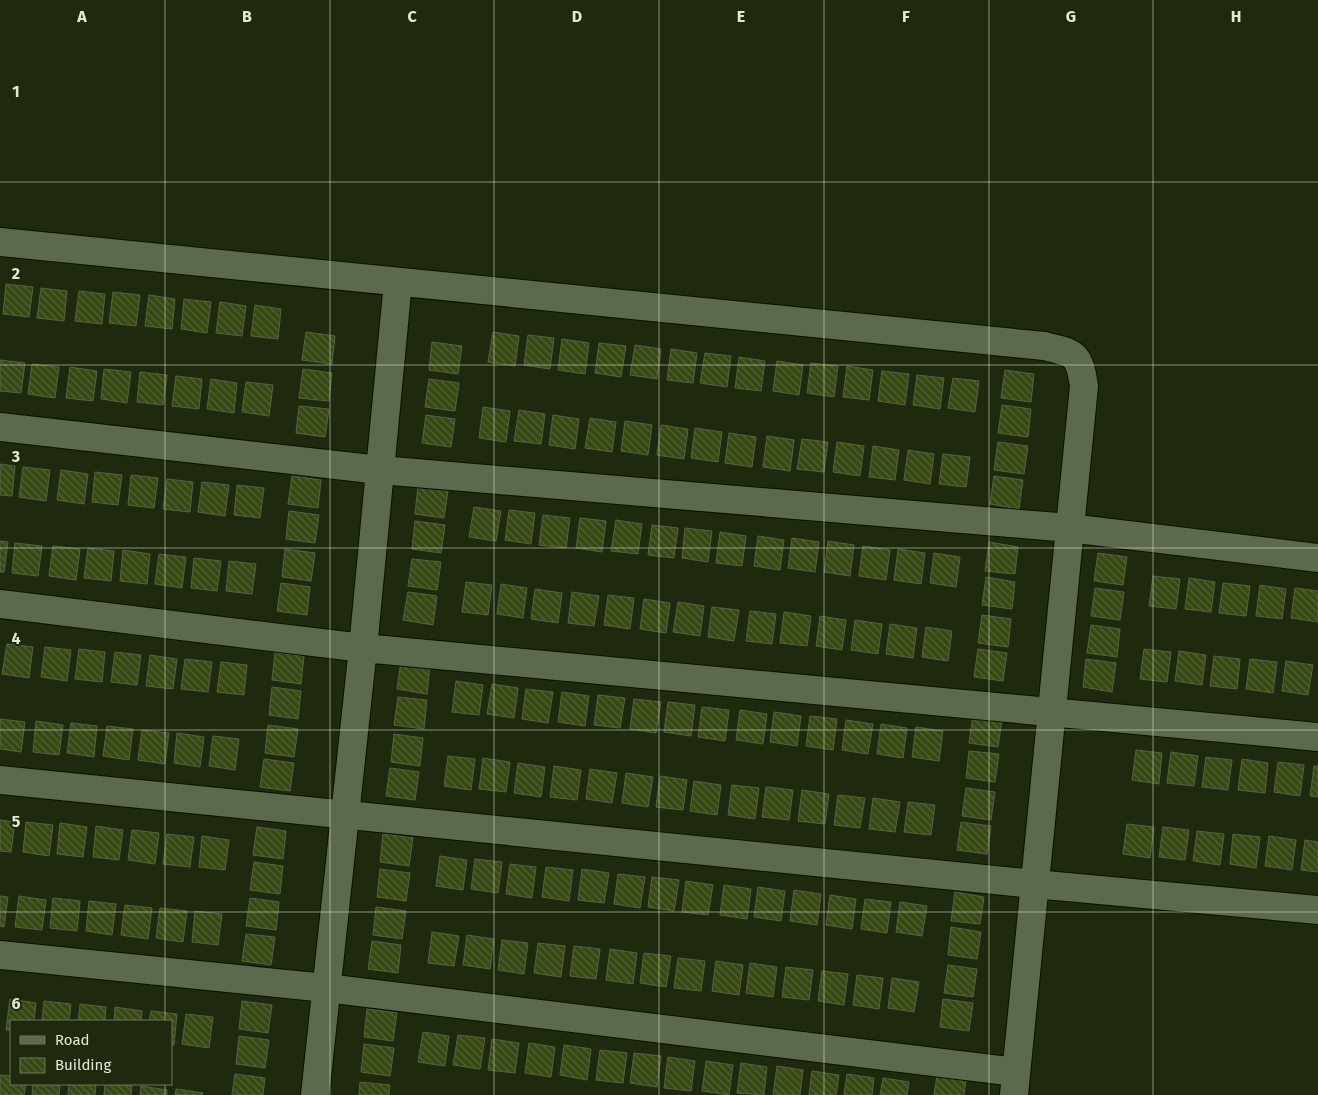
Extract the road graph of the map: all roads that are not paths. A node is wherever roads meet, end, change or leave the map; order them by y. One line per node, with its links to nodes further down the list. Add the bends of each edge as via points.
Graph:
1 (0, 242): 2 (street)
2 (398, 282): 4 (street); 5 (street, via 1044,346 1065,351 1076,357 1084,386)
3 (0, 427): 4 (street)
4 (380, 470): 5 (street); 8 (street)
5 (1069, 528): 6 (street); 9 (street)
6 (1318, 558)
7 (0, 604): 8 (street)
8 (363, 648): 9 (street); 12 (street)
9 (1051, 712): 10 (street); 13 (street)
10 (1318, 737)
11 (0, 780): 12 (street)
12 (345, 816): 13 (street); 16 (street)
13 (1034, 884): 14 (street); 17 (street)
14 (1318, 910)
15 (0, 955): 16 (street)
16 (326, 988): 17 (street); 18 (street)
17 (1015, 1083)
18 (315, 1095)

